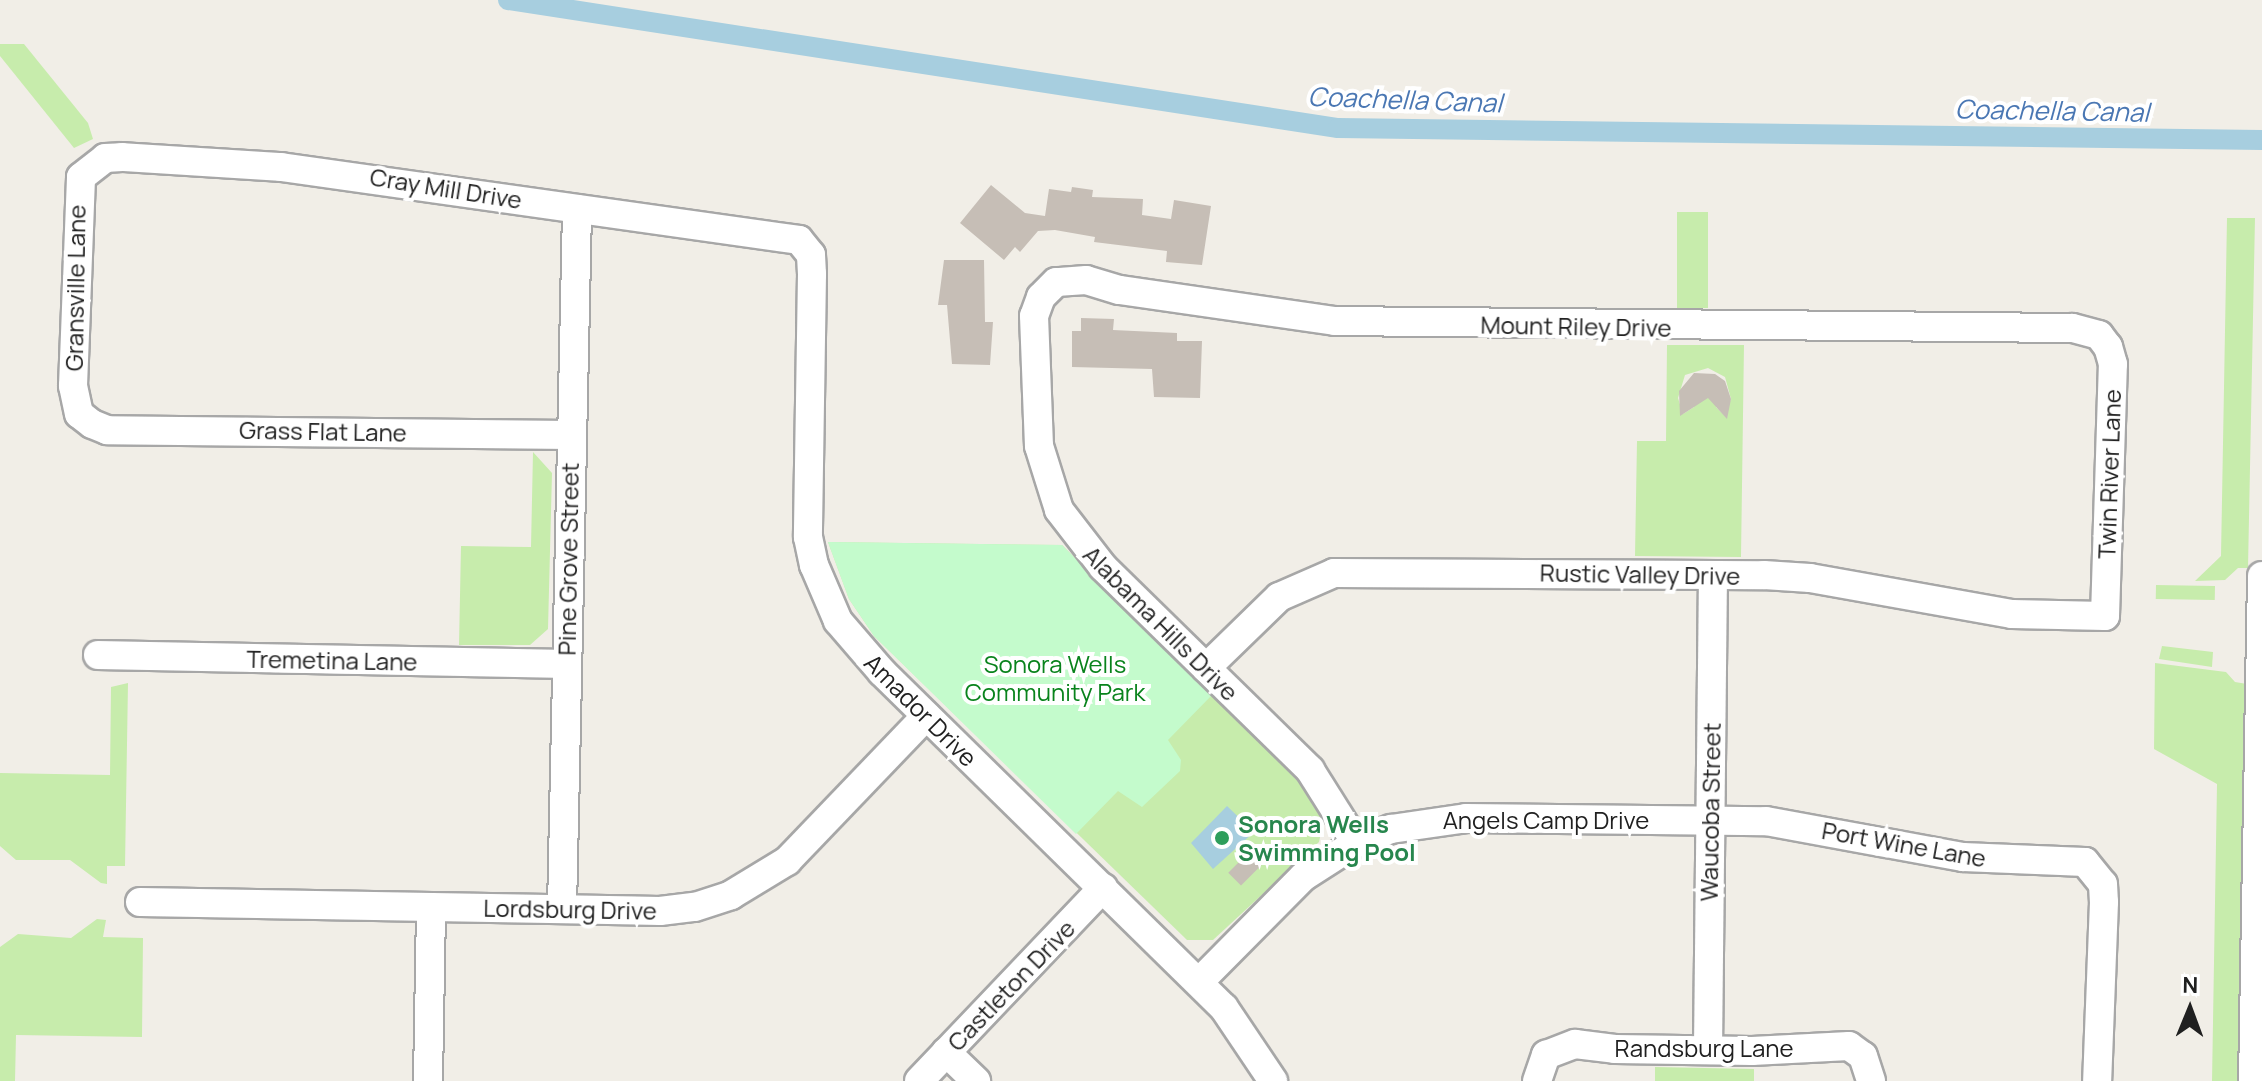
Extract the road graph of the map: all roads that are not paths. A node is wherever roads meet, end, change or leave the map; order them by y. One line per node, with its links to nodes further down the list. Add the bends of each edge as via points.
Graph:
1 (91, 165): 2 (street, Cray Mill Drive, via 122,157 281,167); 6 (street, Gransville Lane, via 77,194 79,327 73,386)
2 (577, 209): 3 (street, Cray Mill Drive); 7 (street, Pine Grove Street)
3 (799, 240): 15 (street, Amador Drive, via 811,255 812,274 806,505 814,565 838,621)
4 (1056, 282): 5 (street, Mount Riley Drive, via 1086,280 1276,315 1387,324 2072,328); 14 (street, Alabama Hills Drive, via 1041,297 1034,316 1039,446 1059,510 1088,552)
5 (2099, 335): 10 (street, Twin River Lane, via 2113,364)
6 (79, 414): 7 (street, Grass Flat Lane, via 107,430)
7 (571, 435): 13 (street, Pine Grove Street)
8 (1713, 575): 10 (street, Rustic Valley Drive, via 1810,578 2012,614); 14 (street, Rustic Valley Drive, via 1334,573 1279,597); 16 (street, Waucoba Street)
9 (2262, 576): 11 (street)
10 (2105, 616)
11 (2262, 634): 32 (street)
12 (98, 655): 13 (street, Tremetina Lane)
13 (567, 664): 21 (street, Pine Grove Street)
14 (1206, 668): 17 (street, Alabama Hills Drive, via 1310,770)
15 (926, 716): 18 (street, Amador Drive); 21 (street, Lordsburg Drive, via 787,861 760,880 695,907)
16 (1710, 820): 17 (street, Angels Camp Drive, via 1466,818 1391,829); 23 (street, Waucoba Street); 31 (street, Port Wine Lane, via 1790,824 1989,860 2069,858 2095,870 2104,902)
17 (1356, 843): 22 (street, Angels Camp Drive, via 1279,898)
18 (1103, 888): 22 (street, Amador Drive); 24 (street, Castleton Drive)
19 (140, 902): 20 (street, Lordsburg Drive)
20 (431, 907): 21 (street, Lordsburg Drive); 27 (street)
21 (562, 909)
22 (1199, 982): 30 (street, Amador Drive, via 1244,1032)
23 (1708, 1050): 25 (street, Randsburg Lane, via 1575,1044); 26 (street, Randsburg Lane, via 1849,1046)
24 (946, 1052): 28 (street, Castleton Drive); 29 (street)
25 (1541, 1068)
26 (1867, 1069)
27 (428, 1081)
28 (919, 1081)
29 (976, 1081)
30 (1273, 1081)
31 (2097, 1081)
32 (2253, 1081)

